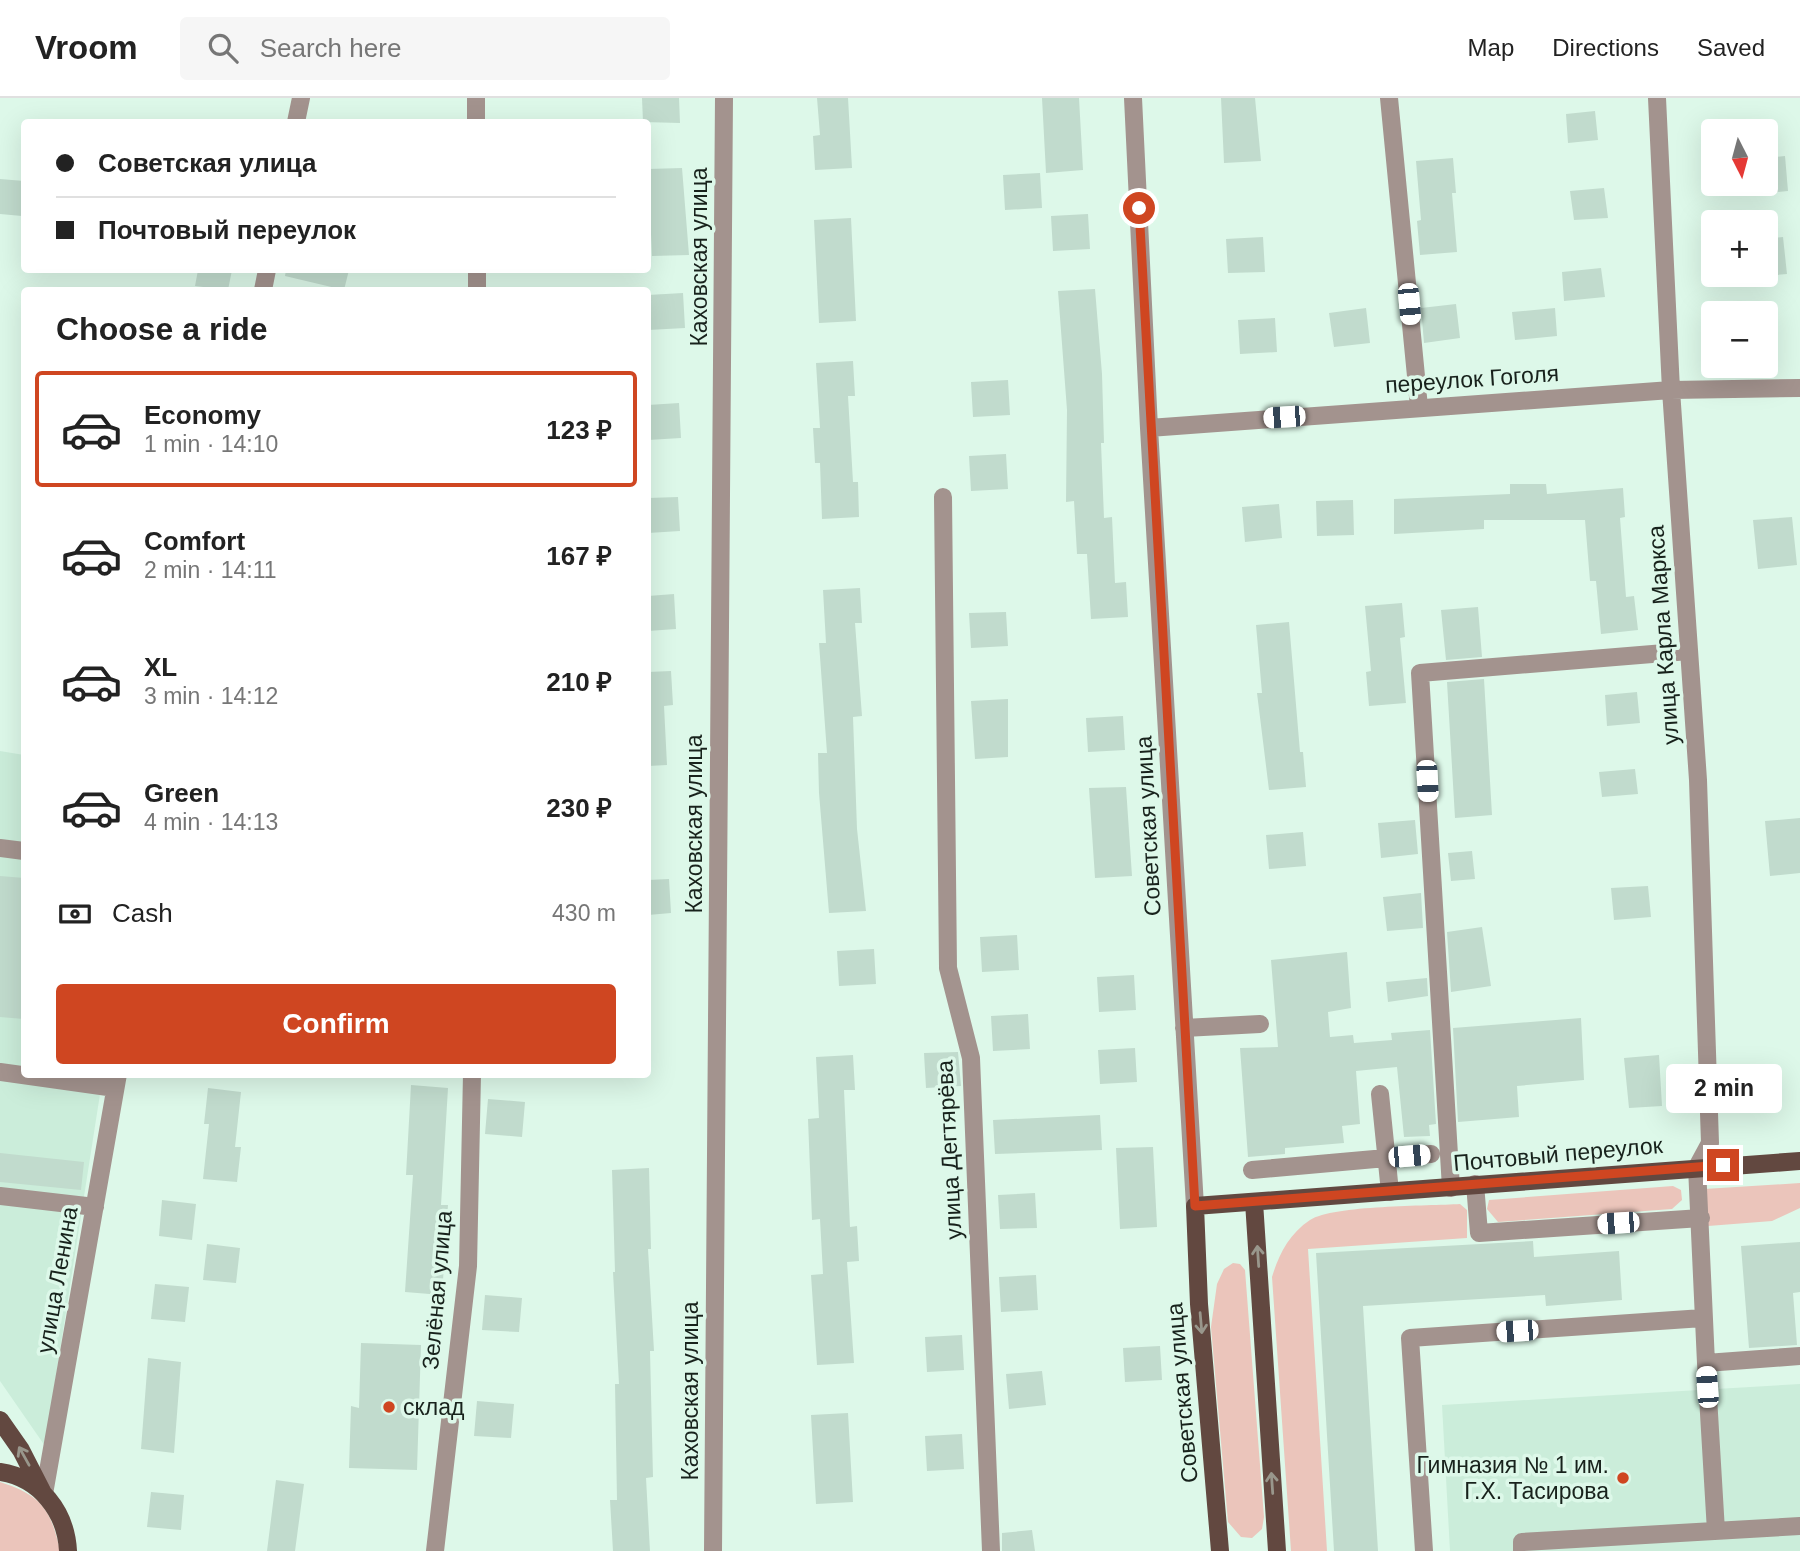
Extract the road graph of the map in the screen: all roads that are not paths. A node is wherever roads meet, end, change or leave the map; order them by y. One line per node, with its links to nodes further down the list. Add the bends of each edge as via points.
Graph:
1 (301, 98): 7 (street)
2 (477, 98): 8 (street)
3 (724, 98): 48 (street, Каховская улица)
4 (1133, 98): 12 (street, Советская улица)
5 (1389, 98): 11 (street)
6 (1657, 98): 10 (street, улица Карла Маркса)
7 (297, 119)
8 (477, 119)
9 (1800, 388): 10 (street, переулок Гоголя)
10 (1671, 390): 11 (street, переулок Гоголя); 14 (street, улица Карла Маркса)
11 (1419, 407): 12 (street, переулок Гоголя)
12 (1149, 428): 18 (street, Советская улица)
13 (943, 497): 49 (street, улица Дегтярёва, via 948,968 971,1058)
14 (1689, 650): 28 (street, улица Карла Маркса, via 1710,1143); 31 (street, via 1420,673)
15 (0, 848): 16 (street)
16 (21, 851)
17 (1260, 1024): 18 (street)
18 (1184, 1028): 35 (street, Советская улица)
19 (0, 1072): 20 (street)
20 (21, 1074)
21 (78, 1078): 23 (street)
22 (472, 1078): 47 (street, Зелёная улица, via 468,1266)
23 (117, 1081): 36 (street, улица Ленина)
24 (1380, 1094): 26 (street)
25 (1431, 1154): 26 (street)
26 (1387, 1158): 29 (street); 32 (street)
27 (1800, 1161): 28 (main road, Почтовый переулок)
28 (1697, 1167): 30 (main road, Почтовый переулок); 37 (street)
29 (1252, 1170)
30 (1475, 1184): 31 (main road, Почтовый переулок); 37 (street, via 1479,1233)
31 (1451, 1188): 32 (main road, Почтовый переулок)
32 (1390, 1192): 34 (main road, Почтовый переулок)
33 (0, 1196): 36 (street)
34 (1254, 1202): 35 (main road, Почтовый переулок); 51 (main road, one-way to 34)
35 (1195, 1206): 50 (main road, Советская улица, one-way to 50)
36 (95, 1207): 43 (street, улица Ленина)
37 (1701, 1218): 38 (street)
38 (1703, 1318): 40 (street); 52 (street, via 1410,1338)
39 (1800, 1356): 40 (street)
40 (1706, 1363): 45 (street)
41 (0, 1420): 43 (main road, one-way to 41)
42 (0, 1472): 43 (main road, via 29,1482)
43 (44, 1494): 46 (main road, via 59,1513)
44 (1800, 1527): 45 (street)
45 (1716, 1531): 53 (street, via 1522,1542)
46 (70, 1546)
47 (435, 1551)
48 (713, 1551)
49 (991, 1551)
50 (1220, 1551)
51 (1277, 1551)
52 (1424, 1551)
53 (1522, 1551)

